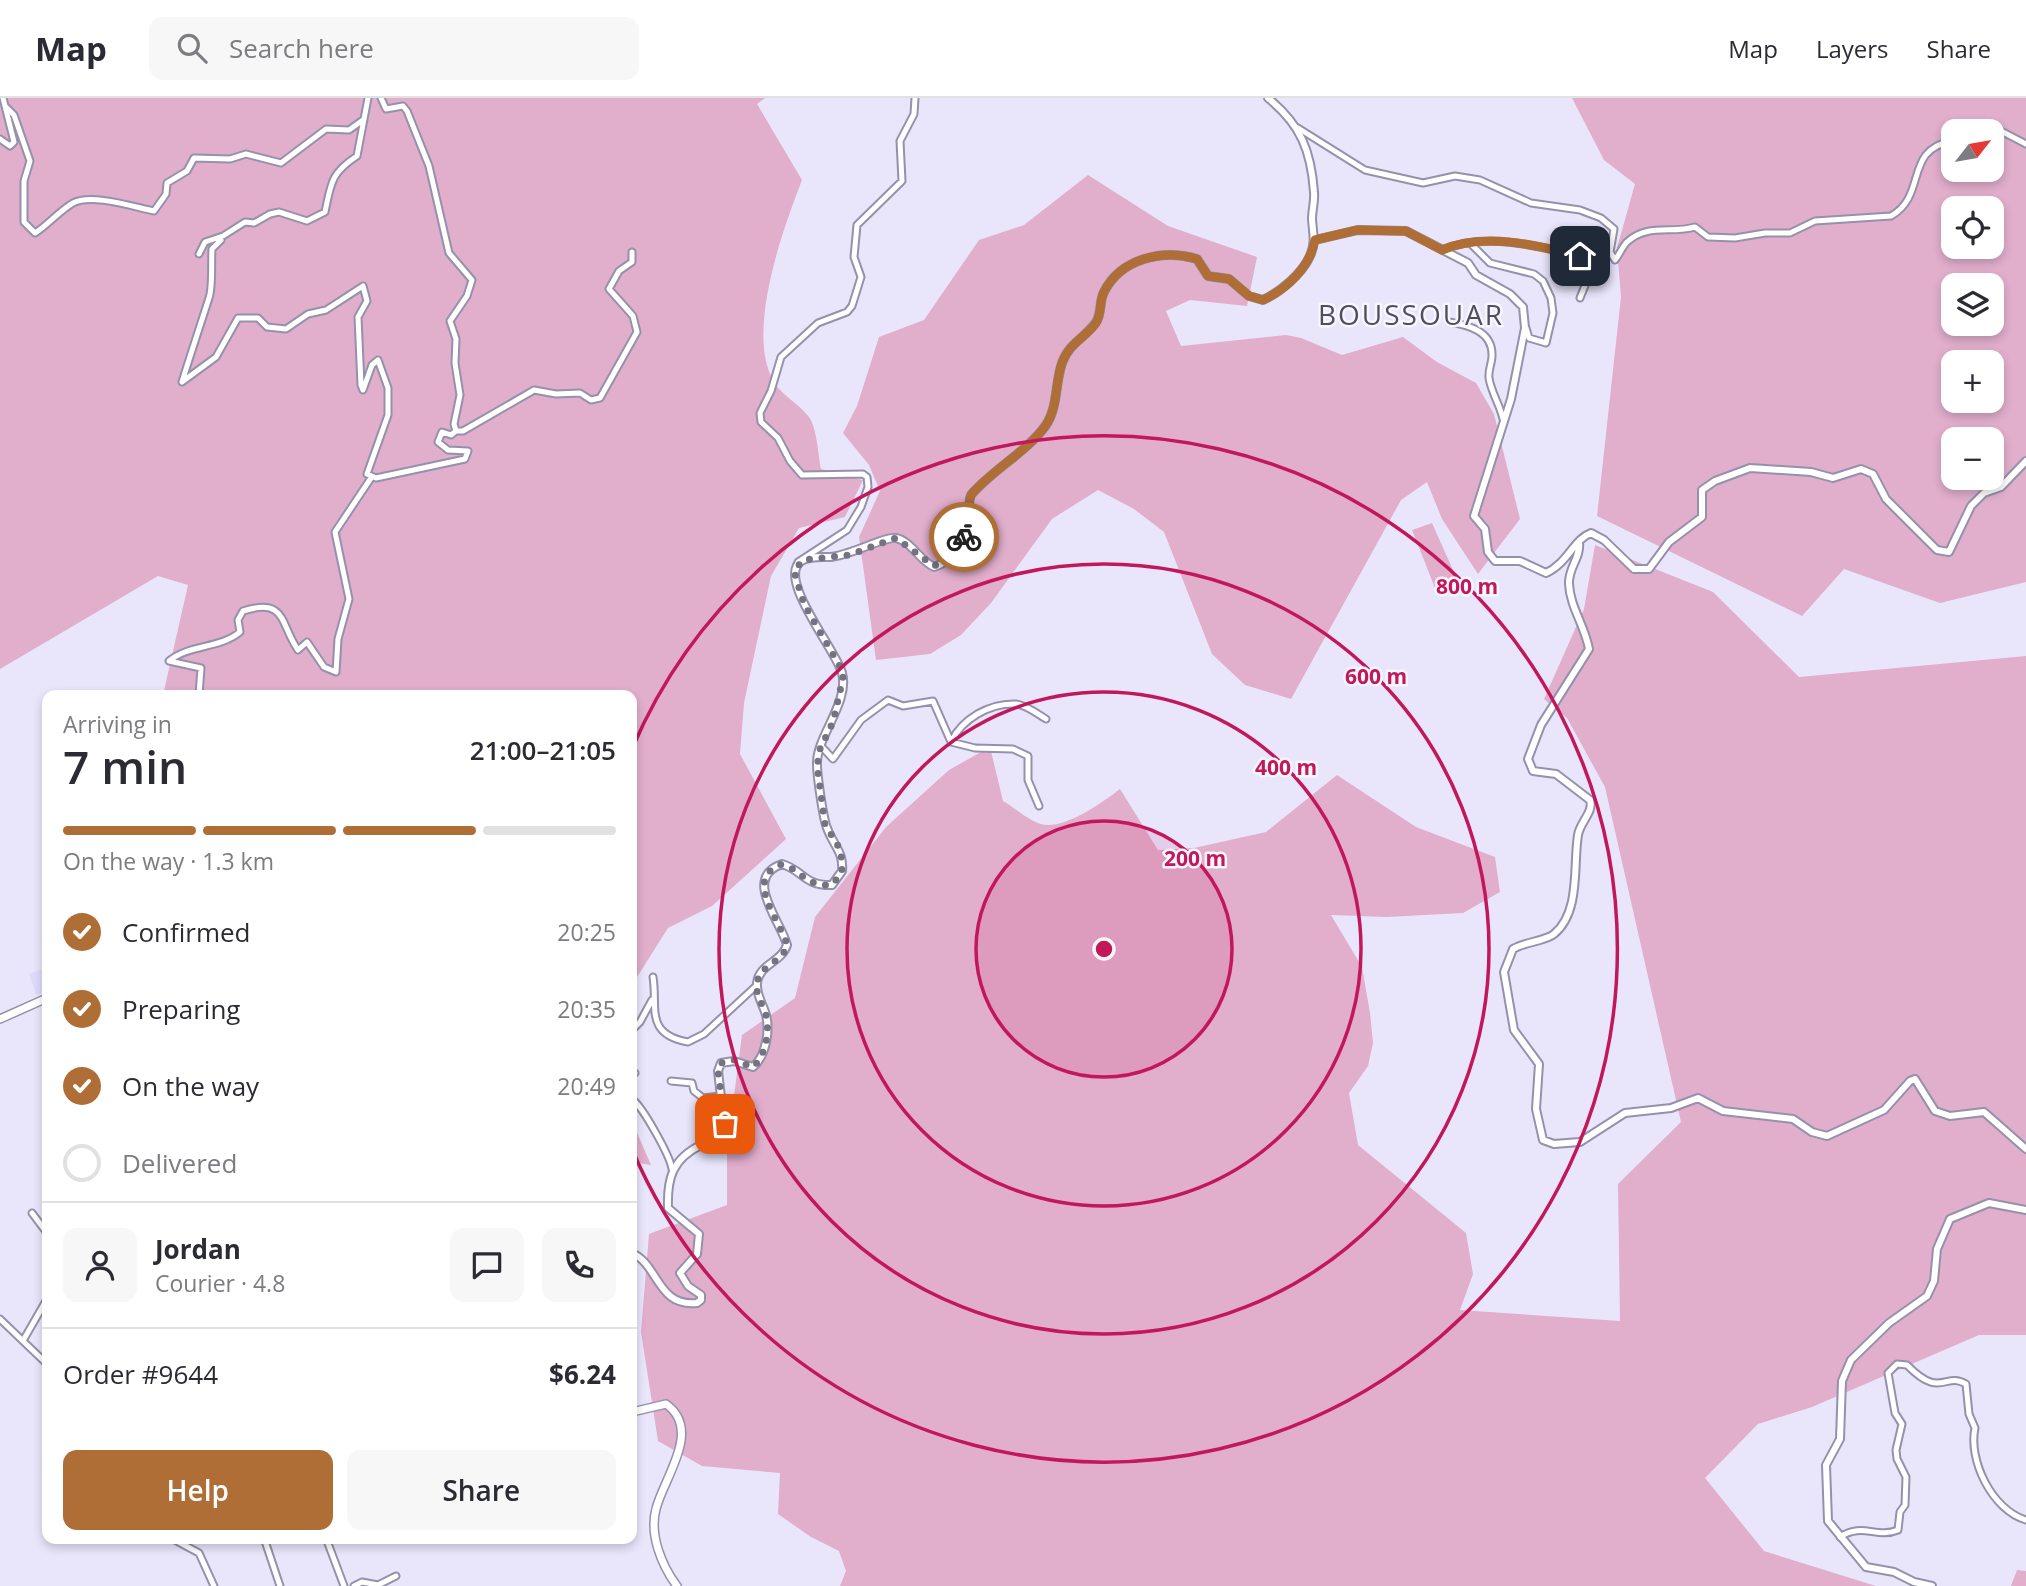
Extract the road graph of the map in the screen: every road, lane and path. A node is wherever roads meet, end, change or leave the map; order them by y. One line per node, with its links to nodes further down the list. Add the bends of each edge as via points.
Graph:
1 (3, 98): 6 (street)
2 (368, 98): 7 (street)
3 (381, 98): 23 (street, via 387,109 403,106 407,111 429,166 449,253 472,279 450,321 456,339 460,395)
4 (915, 98): 27 (street, via 917,108 899,148 902,181 857,225 854,257 861,277 852,306 818,323 781,358 760,413 761,422 803,474 863,474 868,483 847,530)
5 (1269, 98): 8 (street)
6 (6, 107): 7 (street, via 14,115 30,161 24,181 24,222 35,233 80,200 154,211 169,180 187,171 194,158 246,155 281,163 326,129 349,130); 10 (street, via 14,142 10,146)
7 (363, 120): 13 (street, via 357,156 334,175 325,212 299,221 279,212)
8 (1298, 128): 12 (street, via 1365,170 1423,183 1463,176 1531,203 1601,218 1614,229 1610,252 1615,260 1629,240 1650,228 1684,230 1695,226 1709,237 1735,238 1783,234 1815,221 1892,216 1914,190 1916,169 1929,149); 14 (street, via 1307,148 1314,193)
9 (2004, 133): 11 (street)
10 (0, 139)
11 (2026, 144)
12 (1941, 145)
13 (240, 224): 18 (street, via 205,242); 25 (street, via 212,249 210,296 182,382 216,357 238,318 258,318 267,327 286,328 363,286 367,301 358,317 361,385 363,390 378,360 388,388 388,415 369,463)
14 (1315, 240): 16 (street, via 1357,230 1406,231); 27 (street, via 1299,272 1263,300 1249,296 1229,279 1208,276 1197,259 1162,255 1136,261 1107,286 1096,323 1068,350 1044,428 971,495 970,526 950,559 934,566 901,540 890,538 849,555 808,558)
15 (1467, 242): 16 (street); 19 (street, via 1538,247 1587,258 1591,272); 21 (street, via 1490,263 1534,274 1546,286 1553,313 1546,343 1530,338)
16 (1442, 250): 21 (street, via 1518,300 1526,314)
17 (632, 252): 23 (street, via 632,262 609,289 633,316 637,332 600,398 534,390)
18 (199, 254)
19 (1580, 298)
20 (1449, 322): 22 (street, via 1476,329 1488,339 1492,357 1489,380)
21 (1525, 323): 22 (street)
22 (1503, 419): 26 (street, via 1474,516 1487,535 1491,558 1520,561 1546,573 1563,562)
23 (456, 431): 25 (street, via 451,435 442,432 438,442 448,450 468,451 465,460)
24 (2026, 461): 26 (street, via 2001,487 1984,493 1970,506 1949,552 1937,550 1886,499 1873,474 1861,469 1833,478 1750,468 1715,481 1702,490 1702,517 1642,571 1623,562 1597,535 1585,535)
25 (371, 478): 28 (street, via 335,532 349,599 335,672 324,667 307,642 298,650 278,612 251,608 243,611 238,620 240,632 231,639 187,650 169,661 201,668)
26 (1579, 542): 42 (street, via 1569,588 1589,649 1541,725 1528,759 1534,771 1560,776 1590,800 1591,808 1578,833 1574,888 1561,925 1550,936 1513,949 1504,972 1514,1030 1539,1064 1536,1109 1542,1140 1580,1142 1625,1113 1671,1108 1698,1098 1723,1111 1793,1119 1827,1136 1884,1110 1915,1079 1935,1111 1950,1116 1984,1112)
27 (796, 565): 31 (street, via 804,604 843,678 833,722)
28 (199, 690)
29 (1046, 719): 30 (street, via 1016,704 995,708 964,721)
30 (951, 741): 31 (street, via 933,701 903,706 888,701 861,720 834,759); 32 (street, via 1023,753 1028,757 1028,780)
31 (821, 746): 34 (street, via 817,766 825,824 841,851 842,872 832,885 810,883 782,864 767,873 765,897 787,945 779,959 764,968)
32 (1039, 806)
33 (653, 977): 36 (street)
34 (756, 986): 36 (street, via 704,1034 688,1042 660,1028); 40 (street, via 767,1024 765,1049 753,1067 734,1060 721,1063)
35 (42, 1000): 37 (main road)
36 (652, 1000): 38 (street)
37 (0, 1019)
38 (637, 1025)
39 (671, 1081): 40 (street, via 692,1083 703,1098)
40 (720, 1096): 43 (street, via 724,1132)
41 (637, 1104): 43 (street, via 669,1156)
42 (2026, 1149)
43 (672, 1169): 47 (street, via 668,1208 695,1229 701,1240 693,1260 680,1273 701,1300 679,1303)
44 (2026, 1210): 54 (street, via 1989,1203 1950,1219 1937,1249 1934,1281 1927,1296 1889,1323 1851,1360 1842,1381 1840,1439 1826,1465 1828,1521)
45 (32, 1213): 46 (street)
46 (42, 1226)
47 (637, 1258)
48 (42, 1308): 50 (street)
49 (0, 1319): 50 (street)
50 (24, 1339): 51 (street)
51 (42, 1359)
52 (637, 1411): 63 (main road, via 666,1404 681,1428 678,1457 654,1524 663,1564)
53 (2026, 1520): 54 (street, via 2001,1506 1977,1463 1966,1384 1960,1380 1932,1384 1907,1364 1897,1364 1888,1373 1895,1413 1902,1424 1897,1459 1906,1477 1898,1530 1882,1534 1855,1529)
54 (1840, 1537): 64 (street, via 1866,1567)
55 (183, 1544): 59 (street, via 200,1553)
56 (266, 1544): 60 (street)
57 (328, 1544): 61 (street)
58 (396, 1576): 62 (street, via 377,1585 362,1581)
59 (214, 1586)
60 (280, 1586)
61 (344, 1586)
62 (354, 1586)
63 (677, 1586)
64 (1932, 1586)

